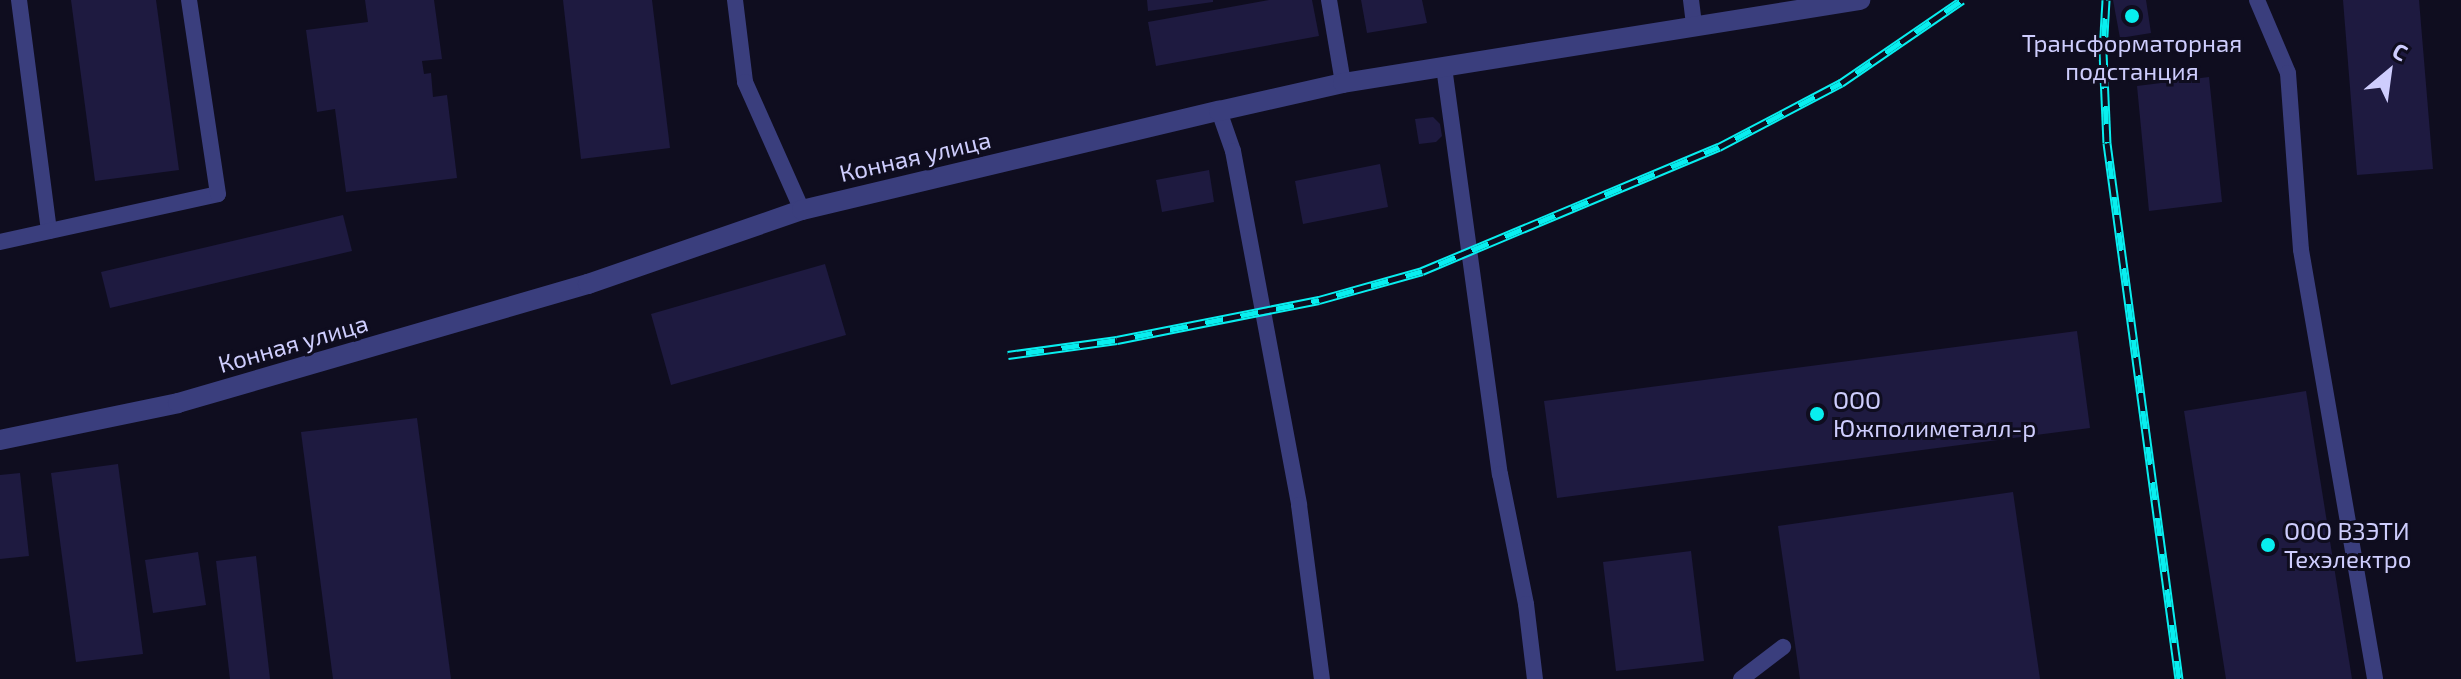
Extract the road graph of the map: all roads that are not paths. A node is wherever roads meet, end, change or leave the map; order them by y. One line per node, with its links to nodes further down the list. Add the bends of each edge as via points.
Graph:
1 (19, 0): 14 (lane)
2 (189, 0): 14 (lane, via 218,194)
3 (735, 0): 13 (lane, via 745,82)
4 (1329, 0): 11 (lane)
5 (1691, 0): 9 (lane)
6 (1853, 0): 7 (street, Конная улица); 9 (street, Конная улица)
7 (1860, 0)
8 (2257, 0): 21 (lane, via 2288,73 2301,250)
9 (1694, 25): 10 (street, Конная улица)
10 (1444, 67): 11 (street, Конная улица); 19 (lane, via 1500,474)
11 (1343, 83): 12 (street, Конная улица)
12 (1219, 111): 13 (street, Конная улица); 18 (lane, via 1233,151 1299,505)
13 (802, 210): 16 (street, Конная улица, via 588,284 178,403)
14 (49, 231): 15 (lane)
15 (0, 242)
16 (0, 440)
17 (1783, 647): 20 (lane)
18 (1322, 679)
19 (1535, 679)
20 (1741, 679)
21 (2375, 679)

